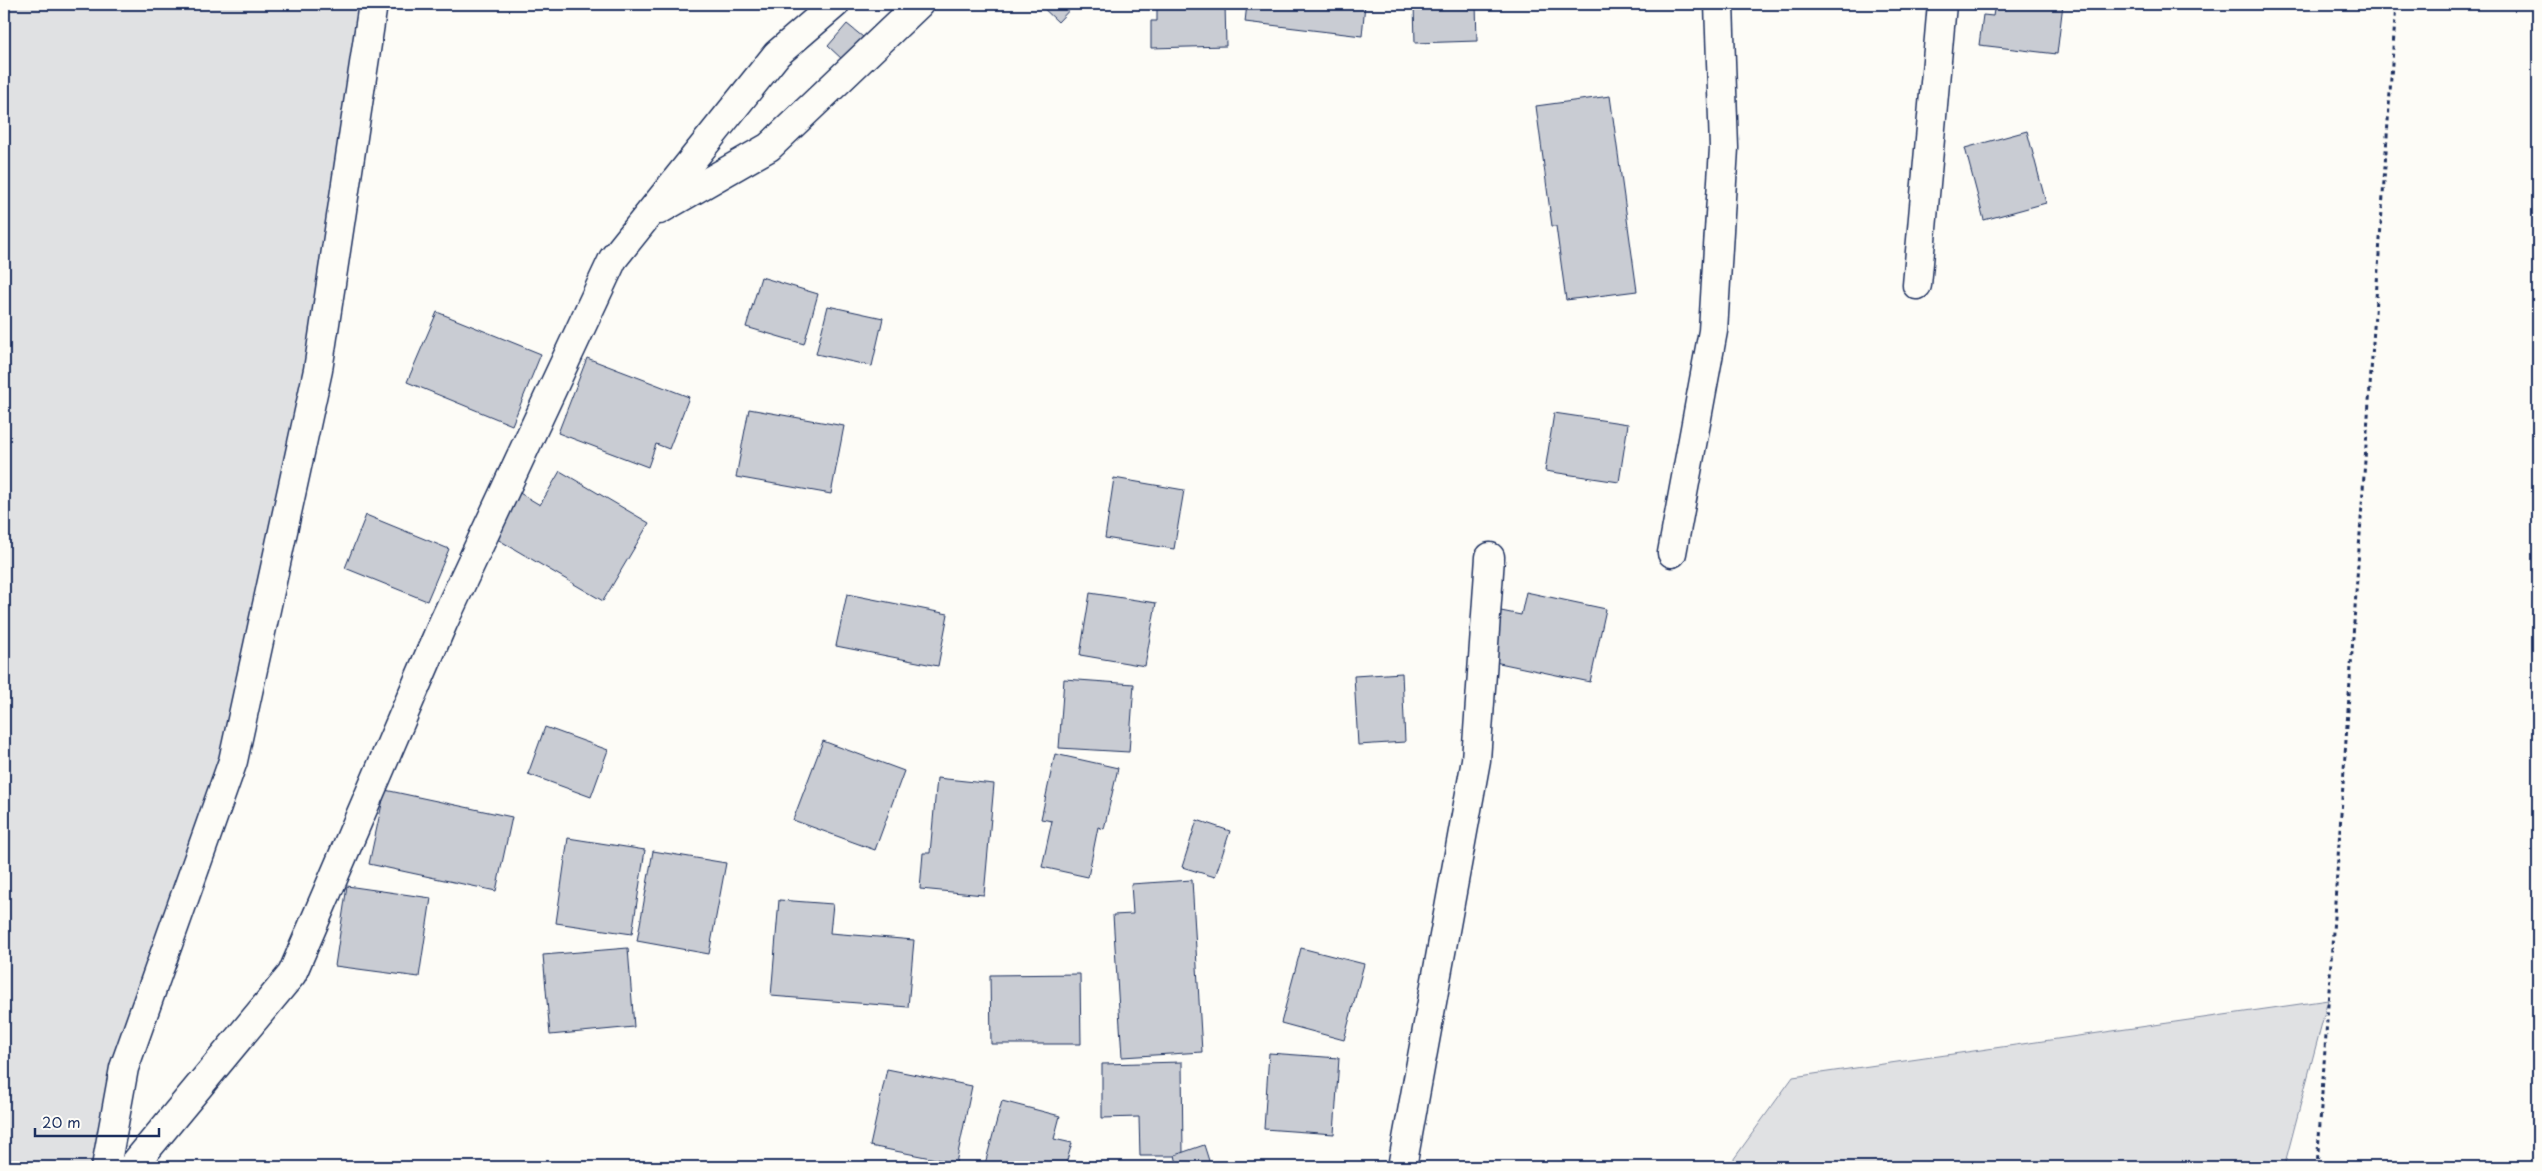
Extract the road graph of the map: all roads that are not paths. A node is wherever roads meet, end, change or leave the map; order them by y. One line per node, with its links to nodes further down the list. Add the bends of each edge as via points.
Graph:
1 (373, 4): 10 (street, via 318,370 233,761 124,1068)
2 (834, 4): 6 (street, via 777,54)
3 (919, 4): 6 (street, via 769,147)
4 (1719, 4): 8 (street, via 1724,148 1713,331)
5 (1942, 4): 7 (street)
6 (646, 216): 11 (street, via 613,259 443,623 292,974)
7 (1917, 285)
8 (1672, 553)
9 (1490, 557): 12 (street, via 1476,760)
10 (106, 1167)
11 (132, 1167)
12 (1402, 1167)

